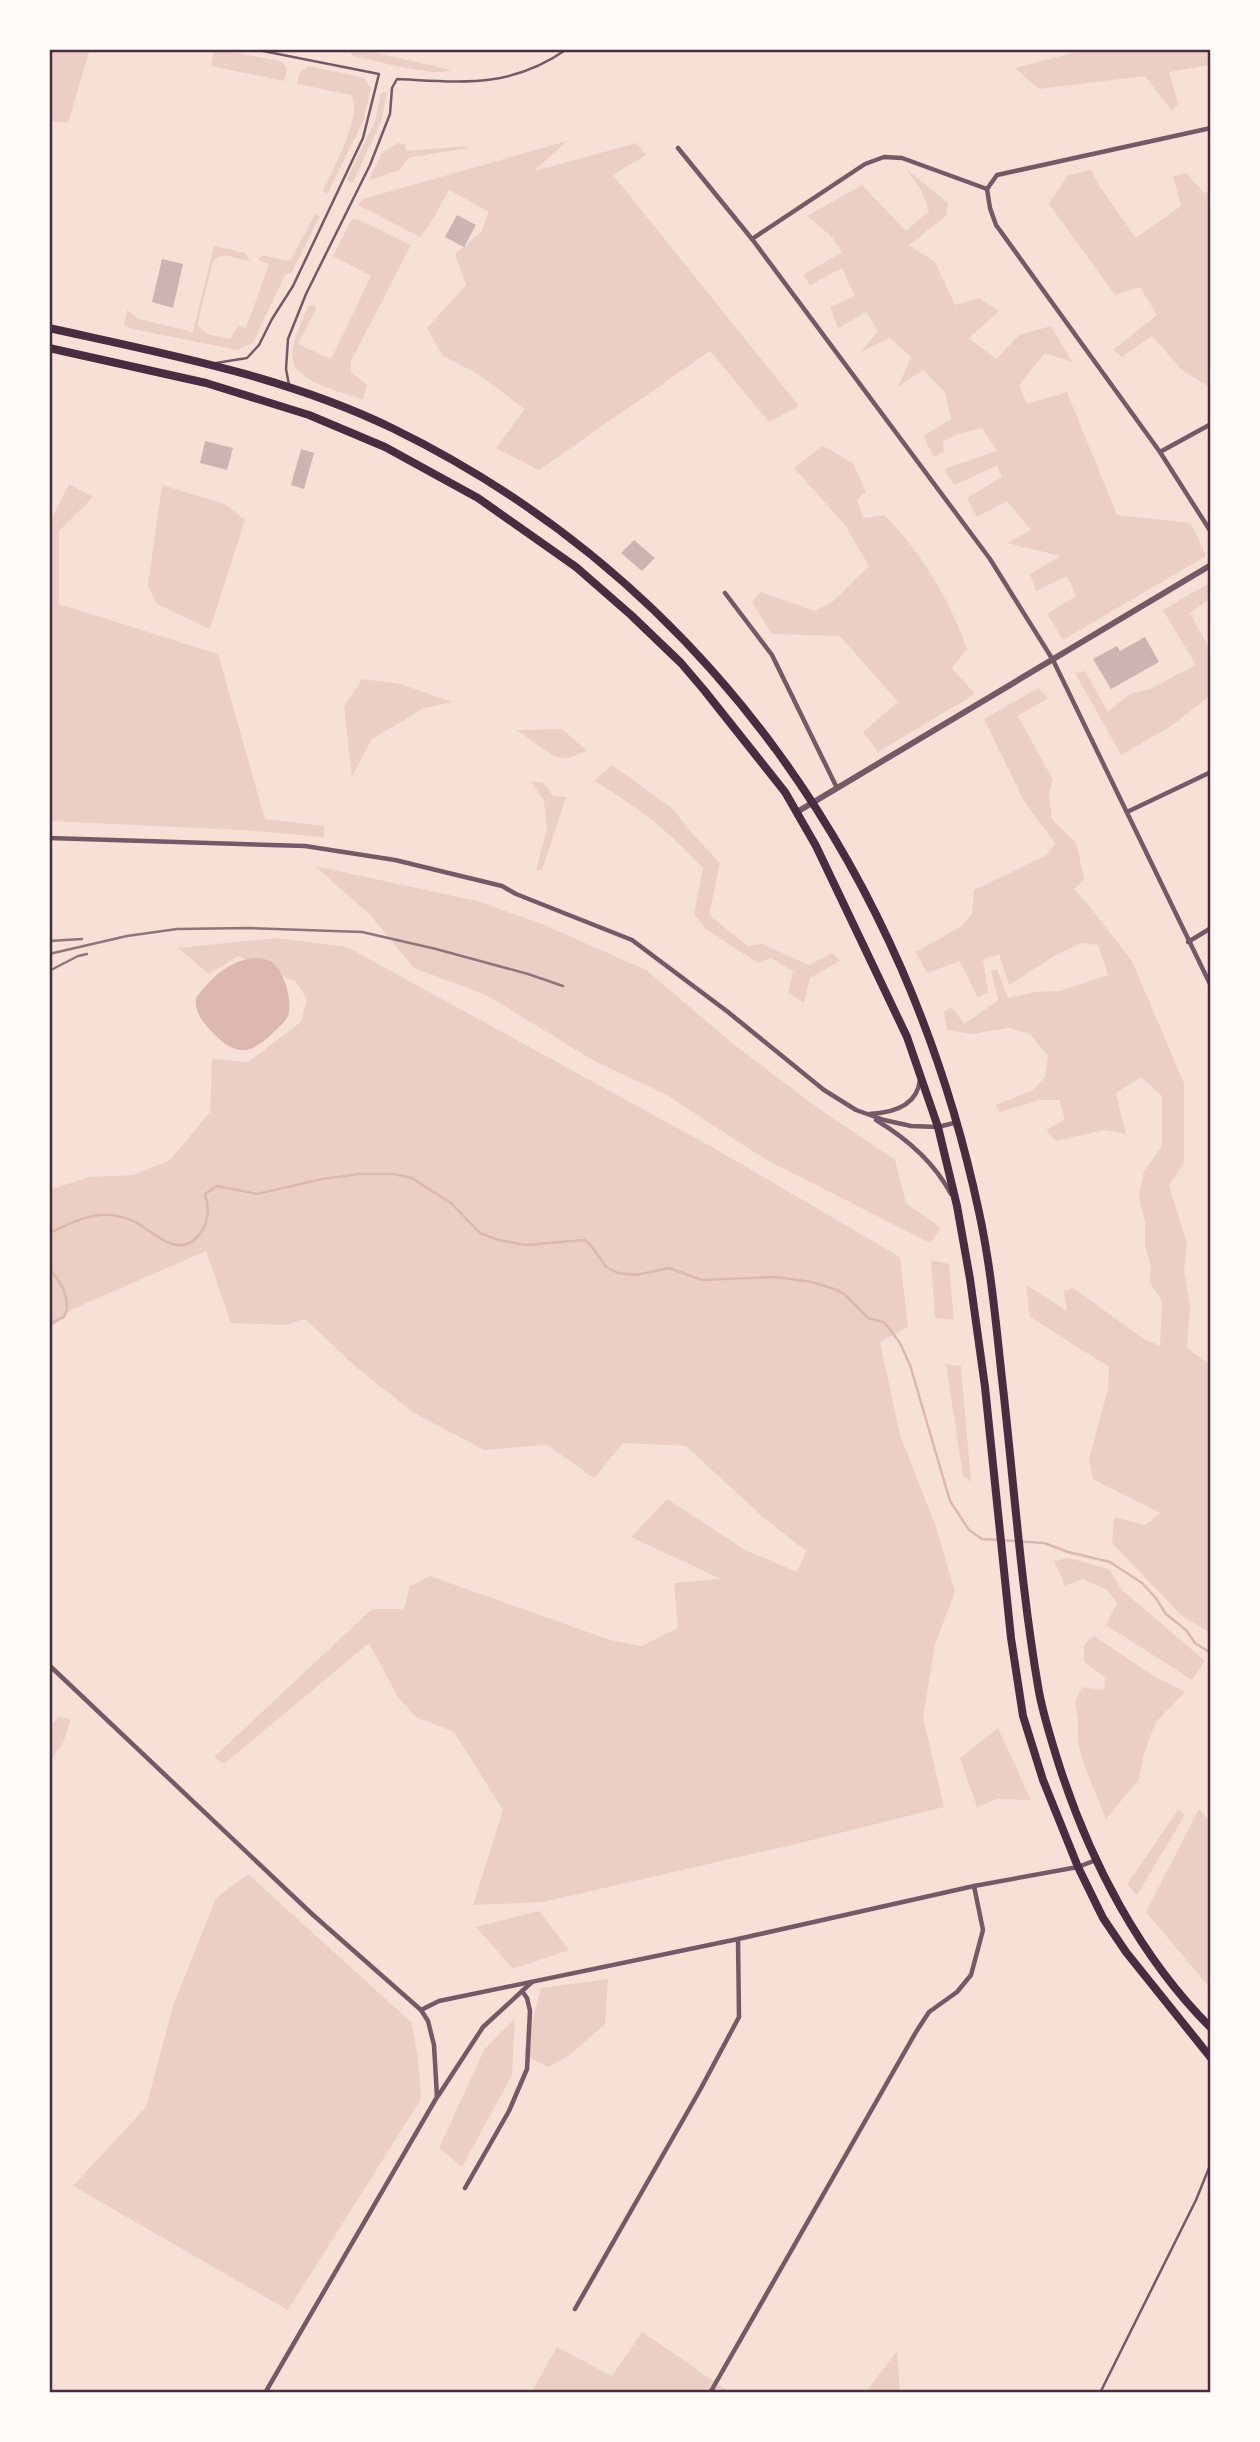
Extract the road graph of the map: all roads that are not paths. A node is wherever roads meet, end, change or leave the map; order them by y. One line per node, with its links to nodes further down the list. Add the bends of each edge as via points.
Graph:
1 (253, 49): 9 (lane, via 379,74 363,138 293,286 247,358)
2 (566, 49): 10 (lane, via 533,68 500,79 453,83 397,79 390,114 370,165 288,339)
3 (1211, 128): 5 (street, via 996,175)
4 (678, 148): 6 (street)
5 (987, 189): 6 (street, via 902,158 884,157 865,164); 12 (street, via 996,225)
6 (752, 239): 16 (street, via 990,559)
7 (49, 328): 9 (highway)
8 (49, 348): 20 (highway, via 206,383 309,415 385,447 478,498 576,568 681,663)
9 (213, 364): 10 (highway)
10 (290, 388): 19 (highway, via 399,432 525,505 565,534 641,598 701,659 752,716)
11 (1211, 424): 12 (street)
12 (1160, 452): 13 (street)
13 (1211, 532)
14 (1211, 565): 16 (street)
15 (725, 593): 18 (street, via 772,655)
16 (1053, 660): 18 (street); 21 (street)
17 (1211, 772): 21 (street)
18 (837, 788): 19 (street)
19 (813, 803): 20 (street); 28 (highway, via 847,860 913,995)
20 (797, 813): 26 (highway)
21 (1127, 813): 24 (street)
22 (49, 838): 27 (street, via 305,846 395,860 502,886 632,940 824,1090)
23 (1211, 928): 24 (street)
24 (1188, 943): 25 (street)
25 (1211, 986)
26 (920, 1072): 27 (street, via 919,1089 910,1101 895,1111); 29 (highway)
27 (866, 1114): 29 (street, via 912,1126); 30 (street, via 922,1154)
28 (955, 1123): 29 (street); 32 (highway, via 987,1257 1040,1696 1071,1801)
29 (938, 1127): 30 (highway)
30 (957, 1206): 33 (highway, via 985,1387 1023,1716)
31 (49, 1665): 38 (street, via 312,1914)
32 (1097, 1860): 33 (street); 39 (highway, via 1116,1902 1156,1962)
33 (1078, 1867): 34 (street); 40 (highway, via 1126,1952)
34 (974, 1886): 35 (street); 46 (street, via 983,1930 971,1975 957,1992 929,2012 916,2032)
35 (738, 1939): 36 (street); 44 (street, via 739,2017)
36 (533, 1981): 37 (street); 38 (street, via 439,2001)
37 (522, 1991): 41 (street, via 483,2028); 43 (street, via 530,2011 527,2069)
38 (421, 2010): 41 (street, via 434,2045)
39 (1211, 2028)
40 (1211, 2058)
41 (437, 2097): 45 (street)
42 (1211, 2163): 47 (lane)
43 (466, 2188)
44 (575, 2309)
45 (265, 2393)
46 (710, 2393)
47 (1100, 2393)

